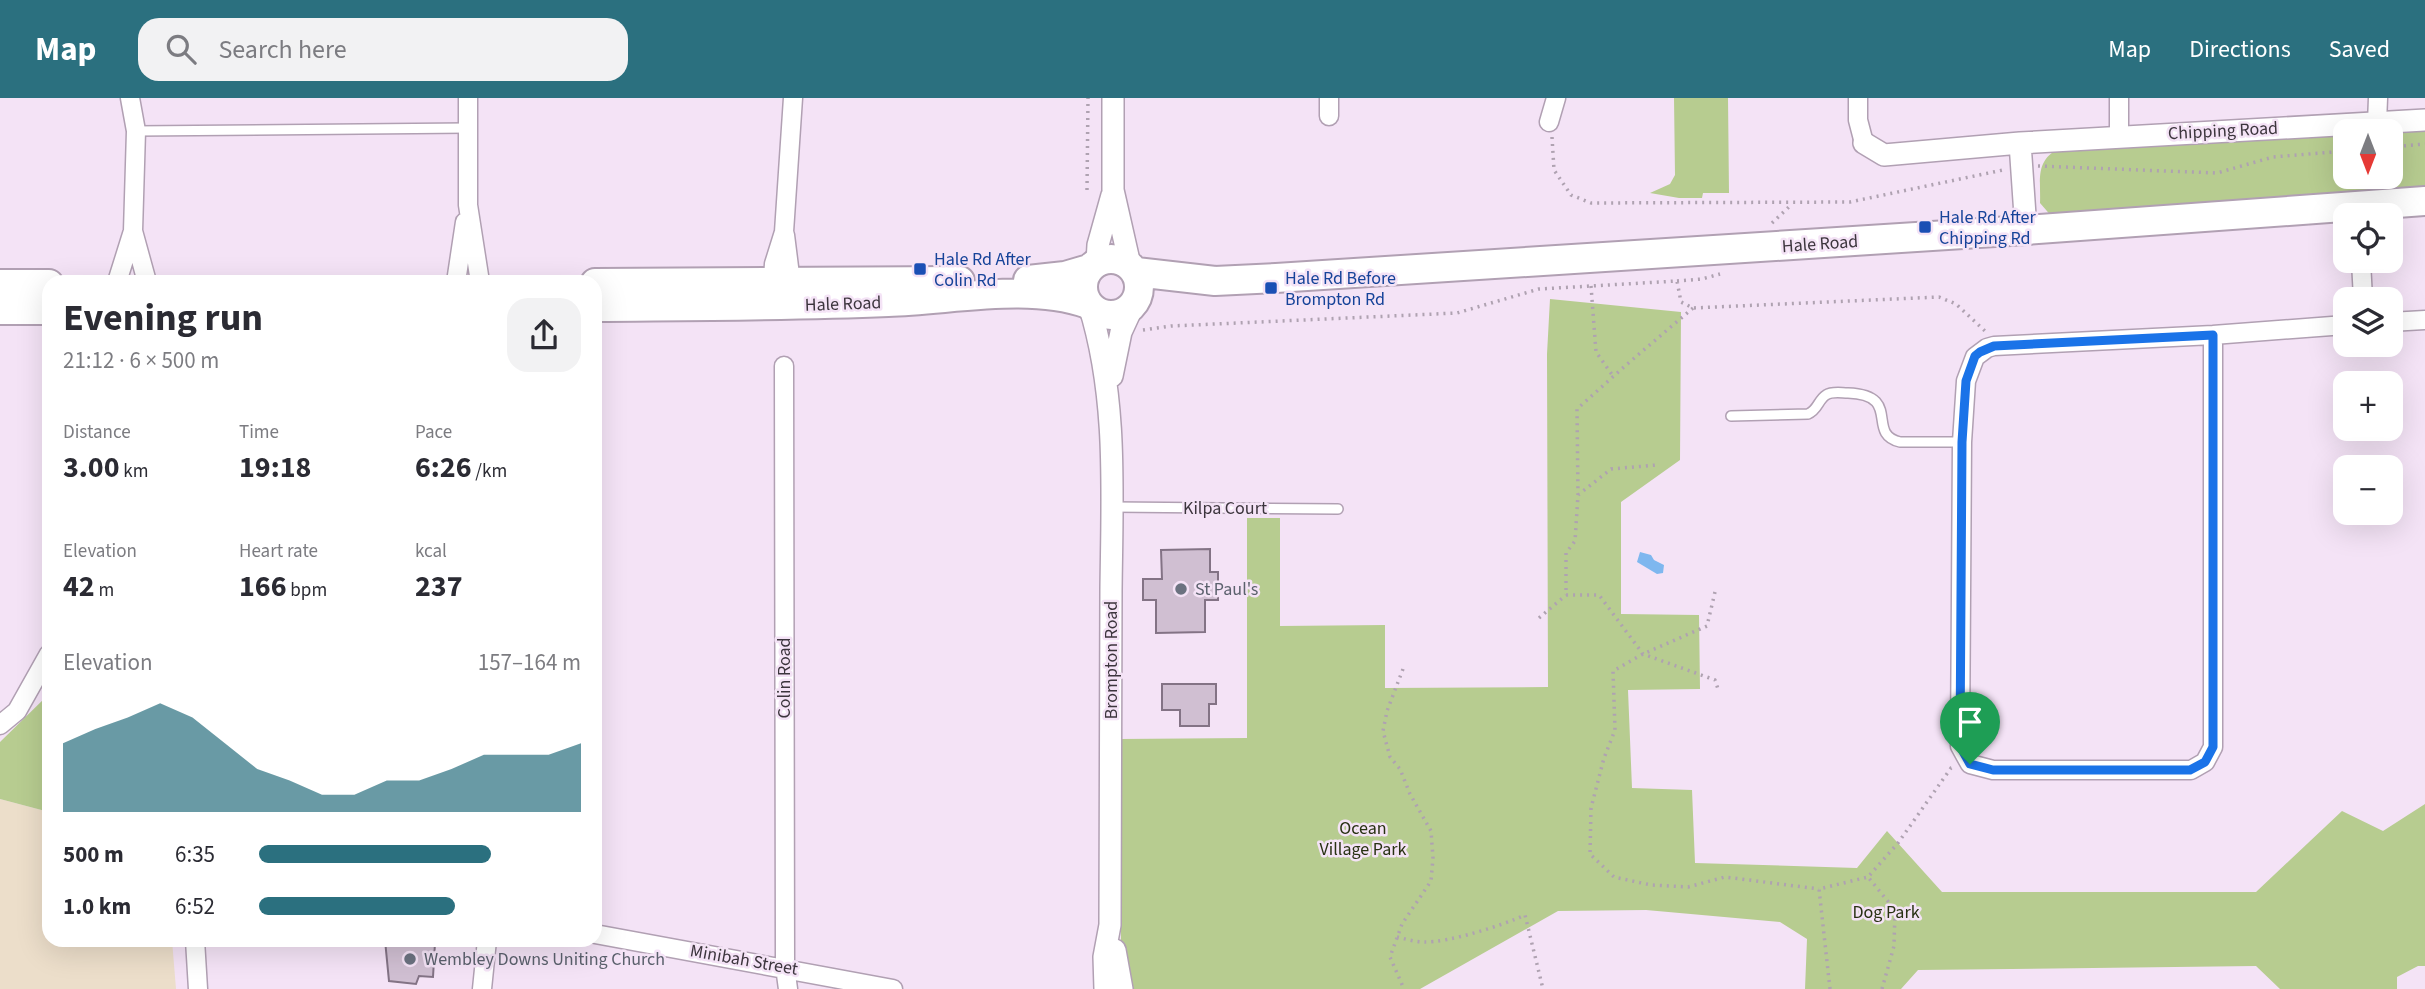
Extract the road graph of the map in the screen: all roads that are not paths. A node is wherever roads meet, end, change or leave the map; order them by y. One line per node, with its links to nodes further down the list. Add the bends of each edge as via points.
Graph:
1 (130, 98): 15 (street)
2 (468, 98): 14 (street)
3 (793, 98): 36 (street, via 784,232 774,264)
4 (1113, 98): 19 (street)
5 (1556, 98): 12 (street)
6 (1858, 98): 17 (street)
7 (2119, 98): 16 (street)
8 (2378, 98): 9 (street)
9 (2377, 119)
10 (2425, 120): 11 (street, Chipping Road)
11 (2403, 121)
12 (1549, 122)
13 (2333, 125): 16 (street, Chipping Road)
14 (468, 128): 15 (lane); 22 (street)
15 (136, 131): 25 (street)
16 (2119, 137): 18 (street, Chipping Road)
17 (1864, 143): 18 (street, Chipping Road, via 1884,155)
18 (2020, 143): 24 (street)
19 (1113, 190): 26 (street); 27 (street)
20 (2425, 201): 21 (main road, Hale Road)
21 (2403, 204)
22 (468, 205): 30 (street); 31 (street)
23 (2333, 211): 24 (main road, Hale Road)
24 (2026, 230): 32 (main road, Hale Road)
25 (133, 231): 28 (street); 29 (street)
26 (1093, 266): 27 (main road, via 1108,259 1120,260); 36 (main road, Hale Road, via 1065,276 1024,280); 37 (main road, via 1083,286)
27 (1133, 269): 32 (main road, Hale Road); 41 (main road, via 1140,283)
28 (119, 275)
29 (145, 275)
30 (457, 275)
31 (479, 275)
32 (1215, 281): 41 (main road, Hale Road)
33 (602, 283): 36 (main road, Hale Road)
34 (0, 284): 35 (main road)
35 (42, 284)
36 (782, 294): 37 (main road, Hale Road, via 930,300 1032,292); 38 (main road, Hale Road)
37 (1089, 305): 41 (main road, via 1106,315); 47 (street, Brompton Road)
38 (602, 307)
39 (0, 310): 40 (main road)
40 (42, 310)
41 (1133, 314): 47 (street, Brompton Road, via 1121,332)
42 (2425, 320): 43 (street)
43 (2403, 321)
44 (2333, 326): 45 (street)
45 (2213, 335): 49 (street, via 1994,346 1975,356 1966,381); 49 (street, via 2213,747 2205,762 2190,770 1993,770 1970,764 1960,746)
46 (783, 366): 58 (street, Colin Road)
47 (1109, 395): 50 (street, Brompton Road)
48 (1731, 416): 49 (lane, via 1808,414 1829,393 1859,393 1874,398 1890,439)
49 (1962, 442)
50 (1112, 507): 51 (lane, Kilpa Court); 54 (street, Brompton Road)
51 (1338, 509)
52 (42, 666): 53 (street, via 16,711)
53 (0, 726)
54 (1110, 925): 63 (street, Brompton Road); 64 (street, Brompton Road)
55 (602, 935): 58 (street, Minibah Street)
56 (195, 947): 59 (street)
57 (486, 947): 60 (street)
58 (785, 967): 61 (street, Colin Road); 62 (street, Minibah Street)
59 (198, 989)
60 (482, 989)
61 (788, 989)
62 (893, 989)
63 (1105, 989)
64 (1122, 989)

